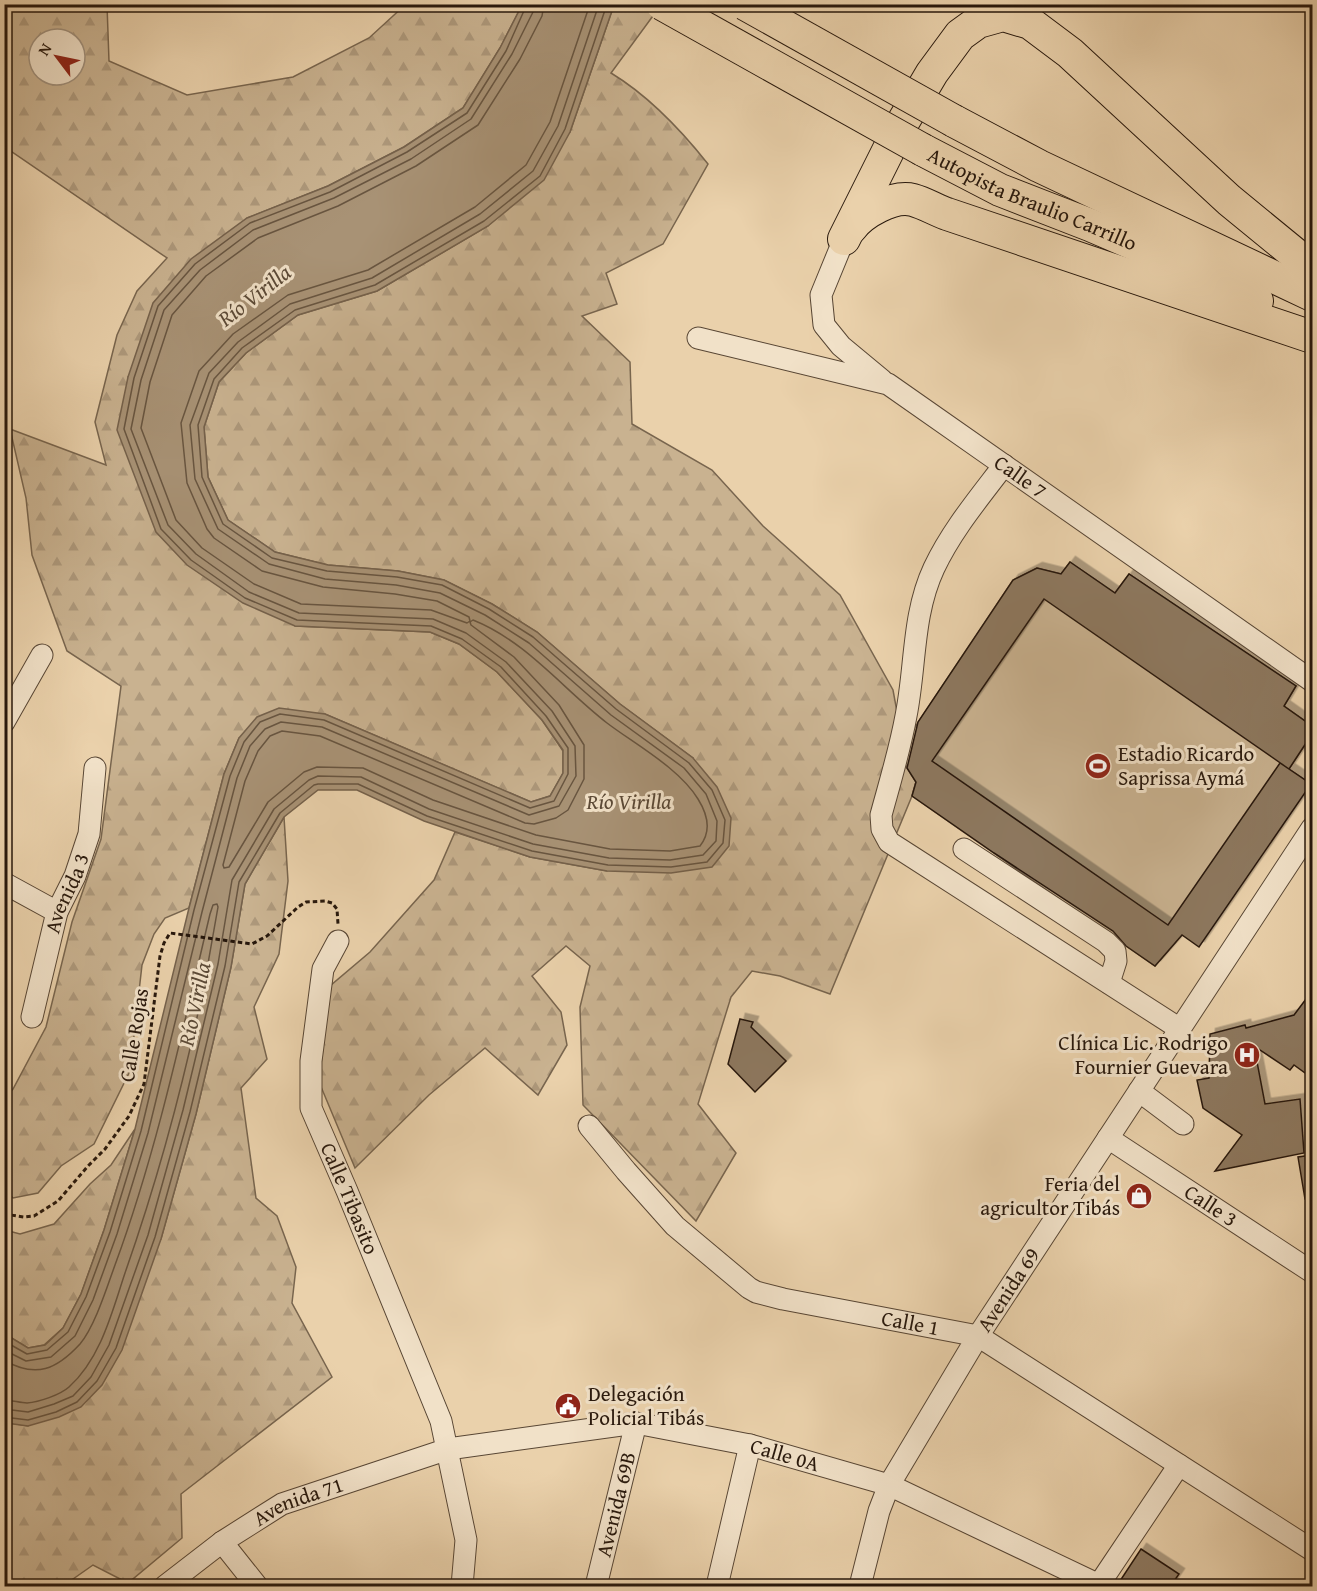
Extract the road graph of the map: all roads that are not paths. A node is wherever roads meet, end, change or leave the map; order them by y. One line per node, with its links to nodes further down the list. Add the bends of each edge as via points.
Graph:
1 (662, 4): 8 (highway, Autopista Braulio Carrillo, bridge, via 1000,190 1192,269)
2 (746, 4): 7 (highway, Autopista Braulio Carrillo, bridge, via 1039,166)
3 (900, 127): 4 (highway, via 896,152 899,177); 5 (highway); 6 (highway, via 960,35 978,22 1003,15 1030,23 1070,53 1229,200)
4 (911, 199): 5 (highway, via 872,210 856,222); 9 (highway)
5 (844, 239): 11 (street, via 820,295 824,325 841,346)
6 (1312, 268)
7 (1312, 296)
8 (1312, 333)
9 (1312, 337)
10 (698, 338): 11 (street, Calle 7)
11 (888, 384): 12 (street, Calle 7)
12 (1004, 465): 14 (street, Calle 7); 22 (street, via 954,531 926,590 915,637 906,717 881,815 882,829 889,842)
13 (42, 655): 15 (street)
14 (1312, 681)
15 (4, 722)
16 (95, 768): 20 (street, Avenida 3, via 89,834)
17 (1312, 828): 24 (street, Avenida 69)
18 (964, 849): 22 (street, via 1106,942 1115,951 1116,961)
19 (4, 883): 20 (street)
20 (57, 912): 23 (street, Avenida 3)
21 (338, 941): 33 (street, Calle Tibasito, via 323,969 311,1061 311,1108 425,1379)
22 (1109, 983): 24 (street)
23 (32, 1017)
24 (1180, 1029): 25 (street, Avenida 69)
25 (1139, 1091): 26 (street); 28 (street, Avenida 69)
26 (1183, 1124)
27 (589, 1126): 30 (street, Calle 1, via 687,1237 756,1292)
28 (1108, 1138): 29 (street, Calle 3); 30 (street, Avenida 69)
29 (1312, 1272)
30 (978, 1336): 34 (street, Calle 1); 35 (street, Avenida 69)
31 (636, 1423): 32 (street, Calle 0A); 33 (street, Calle 0A); 42 (street, Avenida 69B)
32 (750, 1445): 35 (street, Calle 0A); 43 (street)
33 (448, 1449): 36 (street, Avenida 71, via 282,1504); 41 (street, Calle Tibasito, via 466,1540)
34 (1179, 1465): 37 (street, Calle 1); 38 (street)
35 (889, 1485): 38 (street, Calle 0A); 44 (street, Avenida 69)
36 (222, 1542): 39 (street, Avenida 71); 40 (street)
37 (1312, 1550)
38 (1098, 1586)
39 (165, 1587)
40 (258, 1587)
41 (462, 1587)
42 (596, 1587)
43 (717, 1587)
44 (860, 1587)

